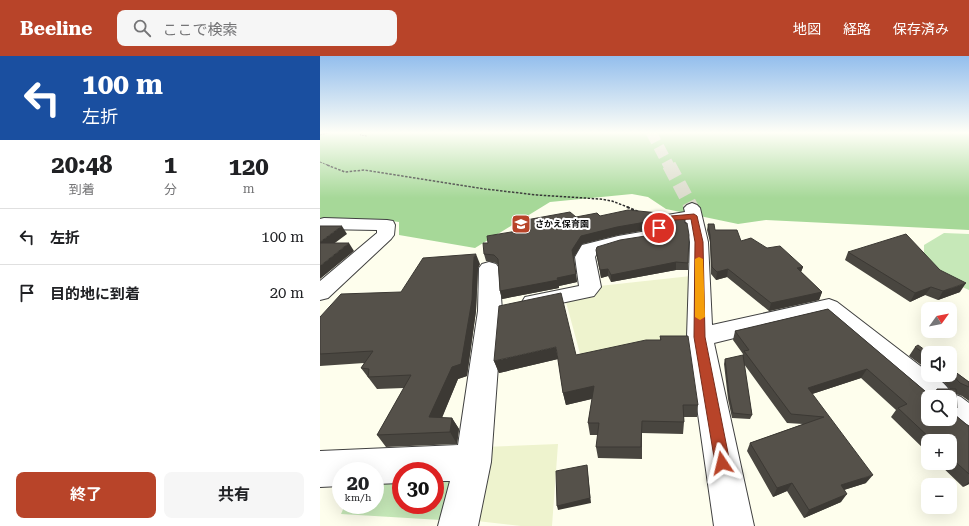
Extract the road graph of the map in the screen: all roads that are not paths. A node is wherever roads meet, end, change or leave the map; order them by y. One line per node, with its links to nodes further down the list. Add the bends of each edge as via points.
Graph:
1 (320, 224): 3 (street, via 387,225 386,234)
2 (489, 268): 4 (street)
3 (320, 293)
4 (502, 308): 5 (street, via 586,292 590,287 585,256 589,249 652,236 686,214 699,242); 9 (street)
5 (700, 337): 6 (street, via 829,307); 12 (street)
6 (930, 390)
7 (957, 412): 8 (street)
8 (969, 422)
9 (473, 462): 10 (street); 11 (street)
10 (320, 469)
11 (458, 526)
12 (734, 526)

